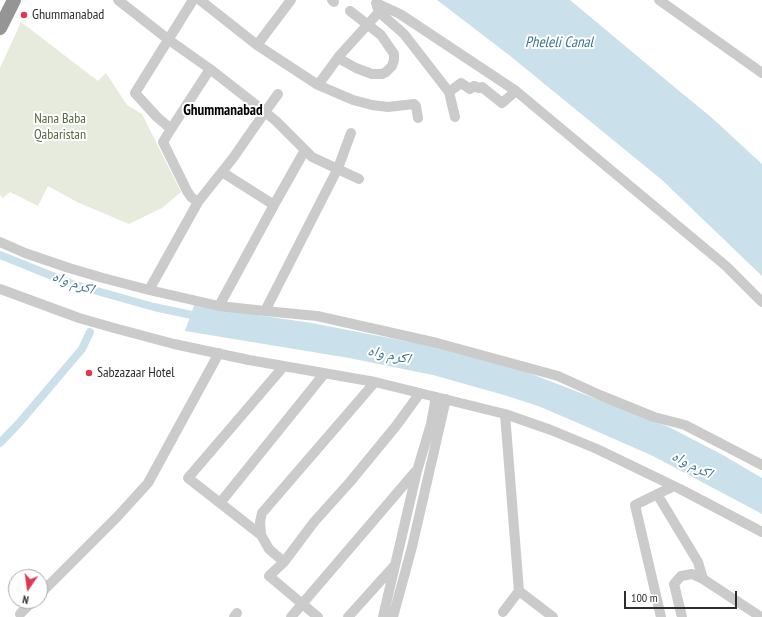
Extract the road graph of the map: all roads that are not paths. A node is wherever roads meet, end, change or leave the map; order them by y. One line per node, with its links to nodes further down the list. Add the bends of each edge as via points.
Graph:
1 (4, 0): 9 (highway)
2 (14, 0): 12 (highway)
3 (118, 0): 13 (street)
4 (193, 0): 13 (street)
5 (200, 0): 14 (street)
6 (290, 0): 14 (street)
7 (661, 1): 17 (street)
8 (376, 5): 11 (street); 19 (street, via 400,14); 20 (street, via 404,34)
9 (0, 8)
10 (350, 11): 11 (street)
11 (367, 24): 15 (street); 15 (street, via 381,35 394,54 392,66 382,74 372,74)
12 (0, 28)
13 (169, 40): 16 (street); 25 (street, via 135,93)
14 (257, 45): 18 (street)
15 (338, 58): 18 (street)
16 (210, 69): 22 (street); 25 (street)
17 (762, 73)
18 (318, 85): 24 (street, via 372,105 388,107 414,104)
19 (516, 91): 20 (street, via 502,103 482,87 474,86 470,89 461,83); 36 (street, via 726,266)
20 (449, 92): 23 (street)
21 (278, 94): 22 (street)
22 (265, 112): 27 (street); 29 (street)
23 (455, 117)
24 (418, 118)
25 (171, 129): 31 (street, via 163,142 187,191)
26 (351, 133): 28 (street)
27 (306, 150): 28 (street, via 312,157); 32 (street)
28 (338, 168): 30 (street); 38 (street)
29 (222, 172): 31 (street); 32 (street)
30 (359, 179)
31 (198, 202): 35 (street)
32 (274, 205): 37 (street)
33 (0, 242): 35 (street, via 69,268)
34 (0, 289): 39 (street, via 49,308 114,328)
35 (150, 290): 37 (street)
36 (762, 302)
37 (219, 306): 38 (street)
38 (265, 311): 47 (street, via 325,318 437,343 558,376 654,417 685,425)
39 (219, 353): 40 (street); 57 (street, via 148,483)
40 (284, 366): 41 (street); 51 (street, via 189,476 189,480)
41 (324, 374): 42 (street); 51 (street)
42 (375, 382): 43 (street); 53 (street, via 262,513)
43 (420, 393): 44 (street); 54 (street)
44 (436, 397): 45 (street); 48 (street)
45 (446, 399): 46 (street); 67 (street)
46 (505, 414): 49 (street, via 597,448); 58 (street)
47 (762, 465)
48 (417, 471): 55 (street); 59 (street)
49 (674, 486): 50 (street); 52 (street)
50 (657, 494): 56 (street, via 698,562); 69 (street, via 635,505)
51 (220, 503): 53 (street)
52 (762, 532)
53 (261, 535): 54 (street, via 269,549)
54 (284, 562): 59 (street, via 269,576)
55 (395, 564): 65 (street); 66 (street)
56 (703, 579): 70 (street, via 692,574 681,576 674,584); 71 (street)
57 (48, 586)
58 (519, 591): 61 (street); 68 (street)
59 (302, 603): 63 (street); 64 (street)
60 (25, 609): 62 (street)
61 (503, 612)
62 (20, 614)
63 (291, 617)
64 (318, 617)
65 (348, 617)
66 (383, 617)
67 (393, 617)
68 (553, 617)
69 (661, 617)
70 (682, 617)
71 (760, 617)

